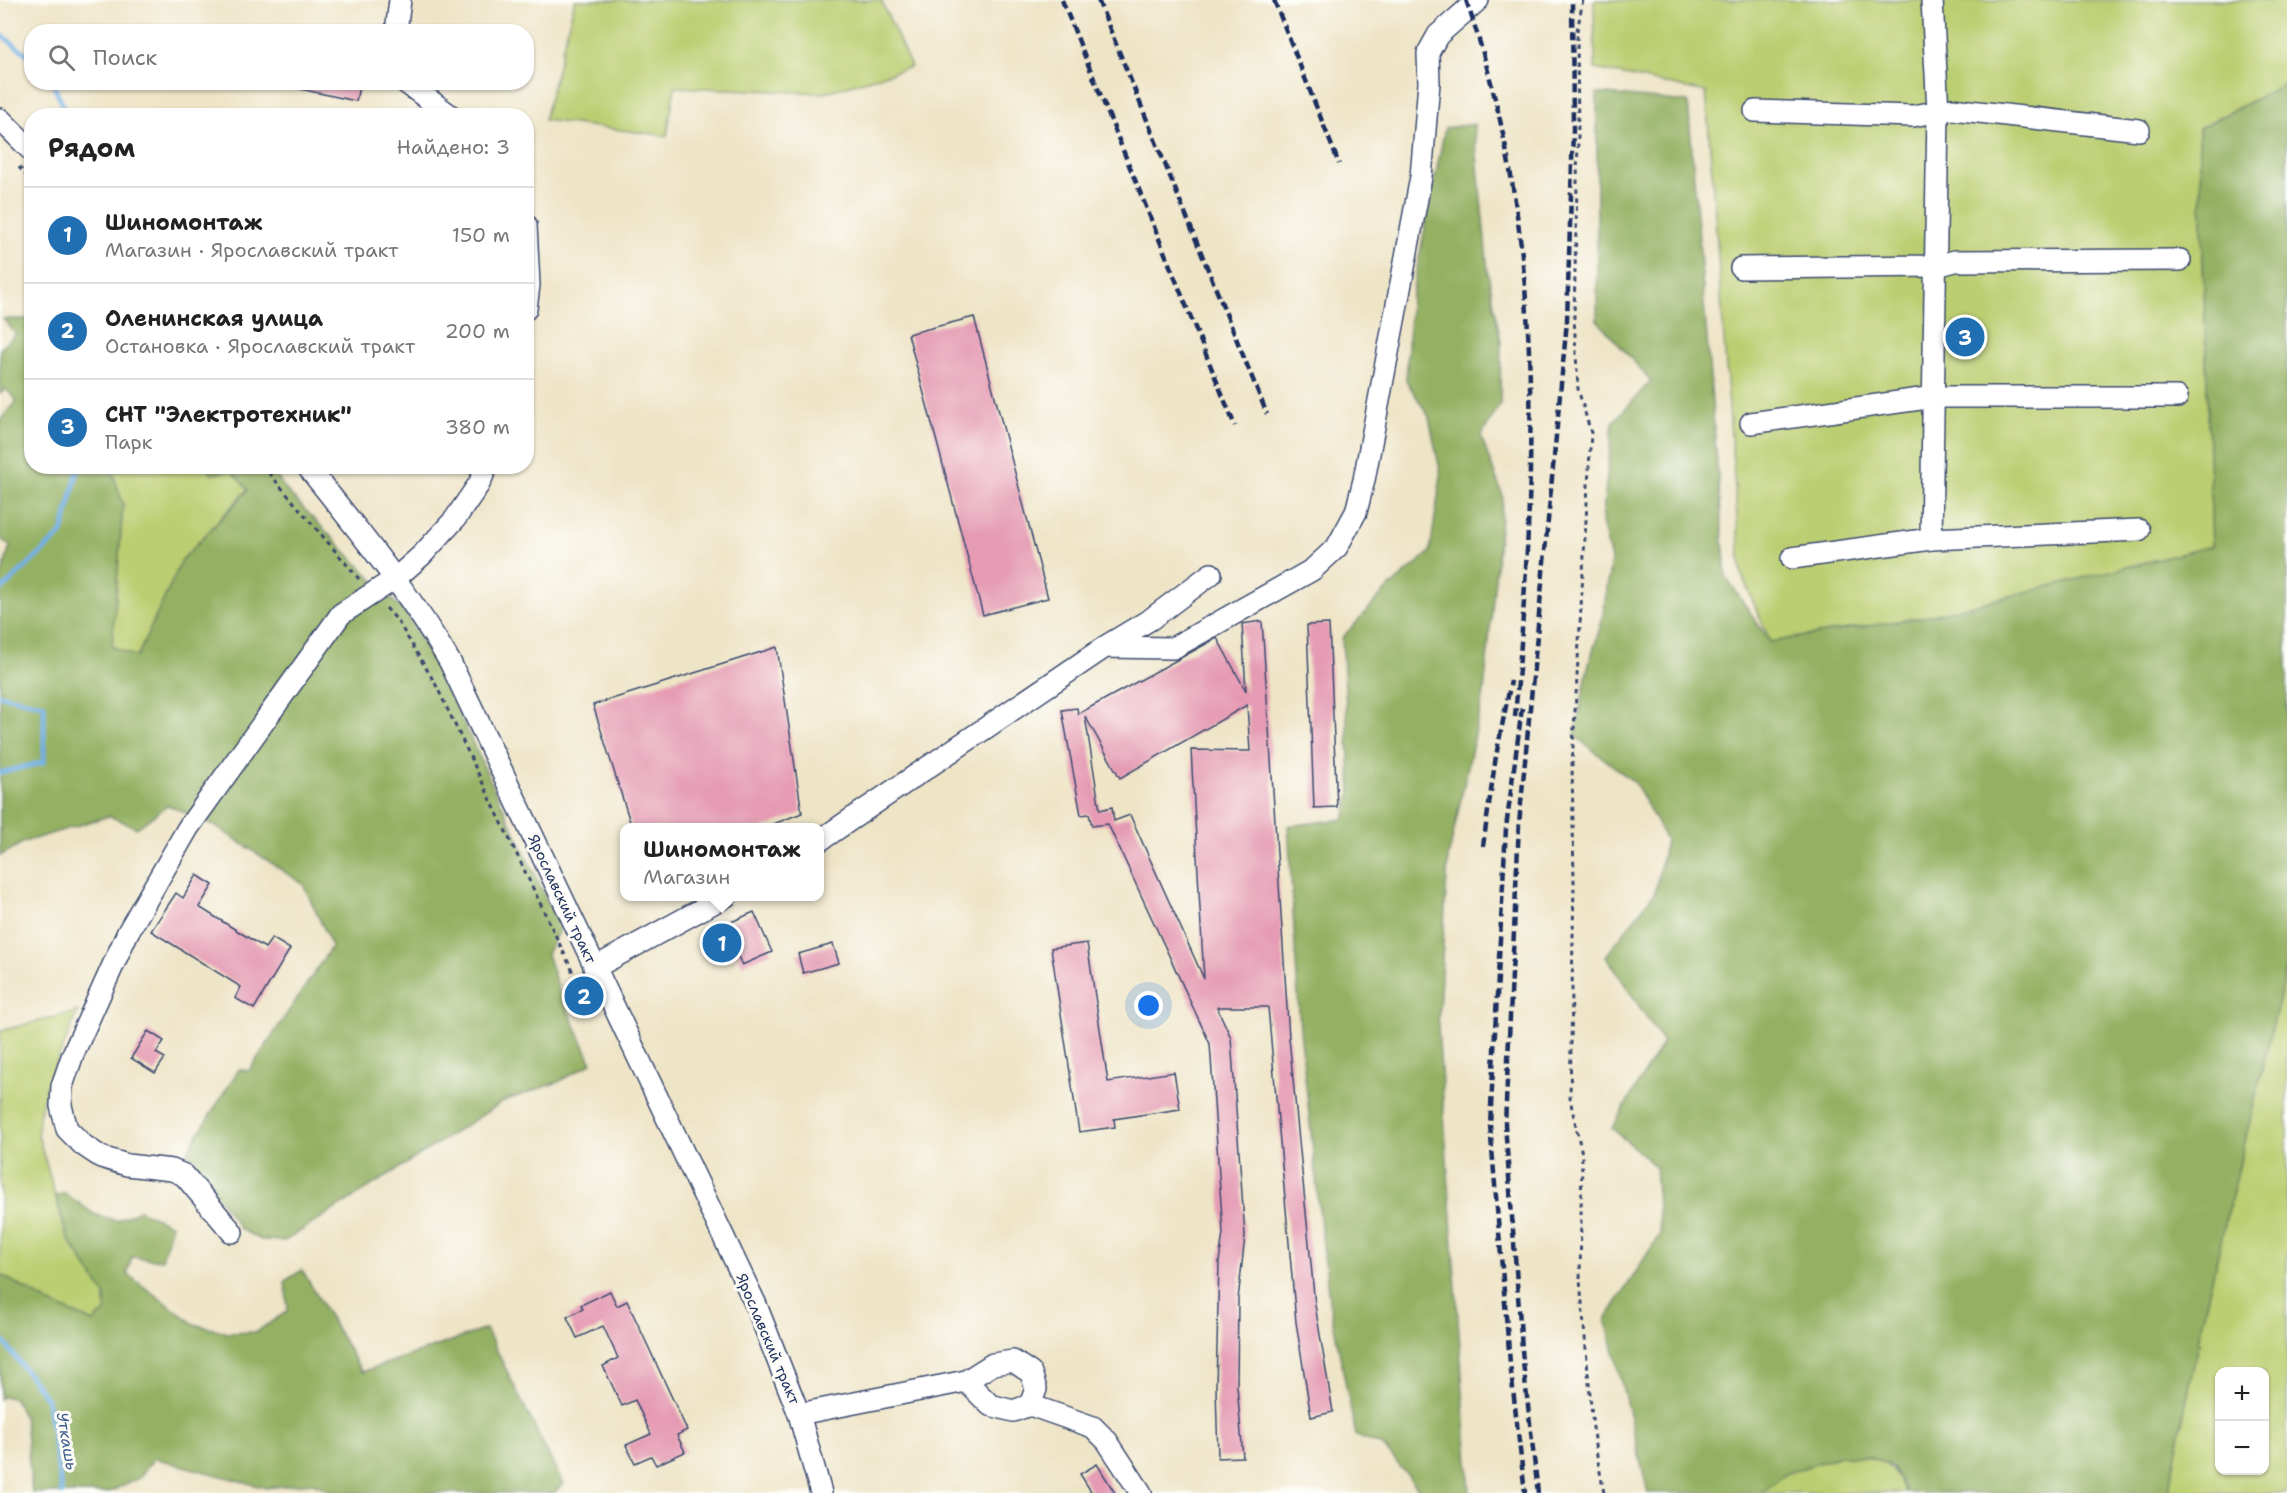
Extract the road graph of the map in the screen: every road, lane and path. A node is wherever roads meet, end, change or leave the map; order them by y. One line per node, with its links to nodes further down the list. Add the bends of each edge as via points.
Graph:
1 (400, 0): 5 (street)
2 (1478, 0): 28 (street, via 1438,35 1428,53 1429,83 1417,200 1364,480 1356,512 1337,547 1312,570 1173,648)
3 (1583, 0): 39 (path, via 1577,31 1574,317 1578,389 1591,433 1572,764 1570,1100 1582,1154 1580,1280 1594,1440)
4 (1932, 0): 9 (street)
5 (397, 24)
6 (416, 90): 7 (street)
7 (440, 108)
8 (1755, 111): 9 (street, via 1913,116)
9 (1938, 111): 11 (street, via 1953,109); 14 (street)
10 (0, 119): 12 (street)
11 (2139, 130)
12 (24, 143)
13 (2180, 260): 14 (street, via 1955,261)
14 (1936, 266): 15 (street); 16 (street)
15 (1741, 268)
16 (1934, 397): 17 (street); 18 (street); 23 (street)
17 (2176, 397)
18 (1751, 423)
19 (270, 474): 27 (path)
20 (313, 474): 26 (street, Ярославский тракт)
21 (483, 474): 26 (street, via 455,519)
22 (2139, 530): 23 (street)
23 (1931, 539): 24 (street)
24 (1792, 558)
25 (1211, 574): 28 (street, via 1151,619)
26 (396, 578): 27 (street); 31 (street, Ярославский тракт, via 450,662)
27 (371, 593): 32 (path, via 397,620 435,683 572,969 574,988 582,1002); 33 (street, via 341,614 188,828 128,932 62,1086 68,1130 83,1145 101,1157 127,1165 184,1175)
28 (1105, 646): 29 (street)
29 (824, 838)
30 (719, 901): 31 (street)
31 (594, 968): 36 (street, Ярославский тракт, via 756,1305)
32 (600, 1018)
33 (232, 1232)
34 (966, 1382): 35 (street, via 990,1405 1013,1411); 35 (street, via 993,1364 1013,1361 1031,1373 1036,1389); 36 (street)
35 (1030, 1405): 38 (street, via 1093,1427 1107,1441)
36 (800, 1414): 37 (street, Ярославский тракт)
37 (821, 1493)
38 (1141, 1493)
39 (1604, 1493)

